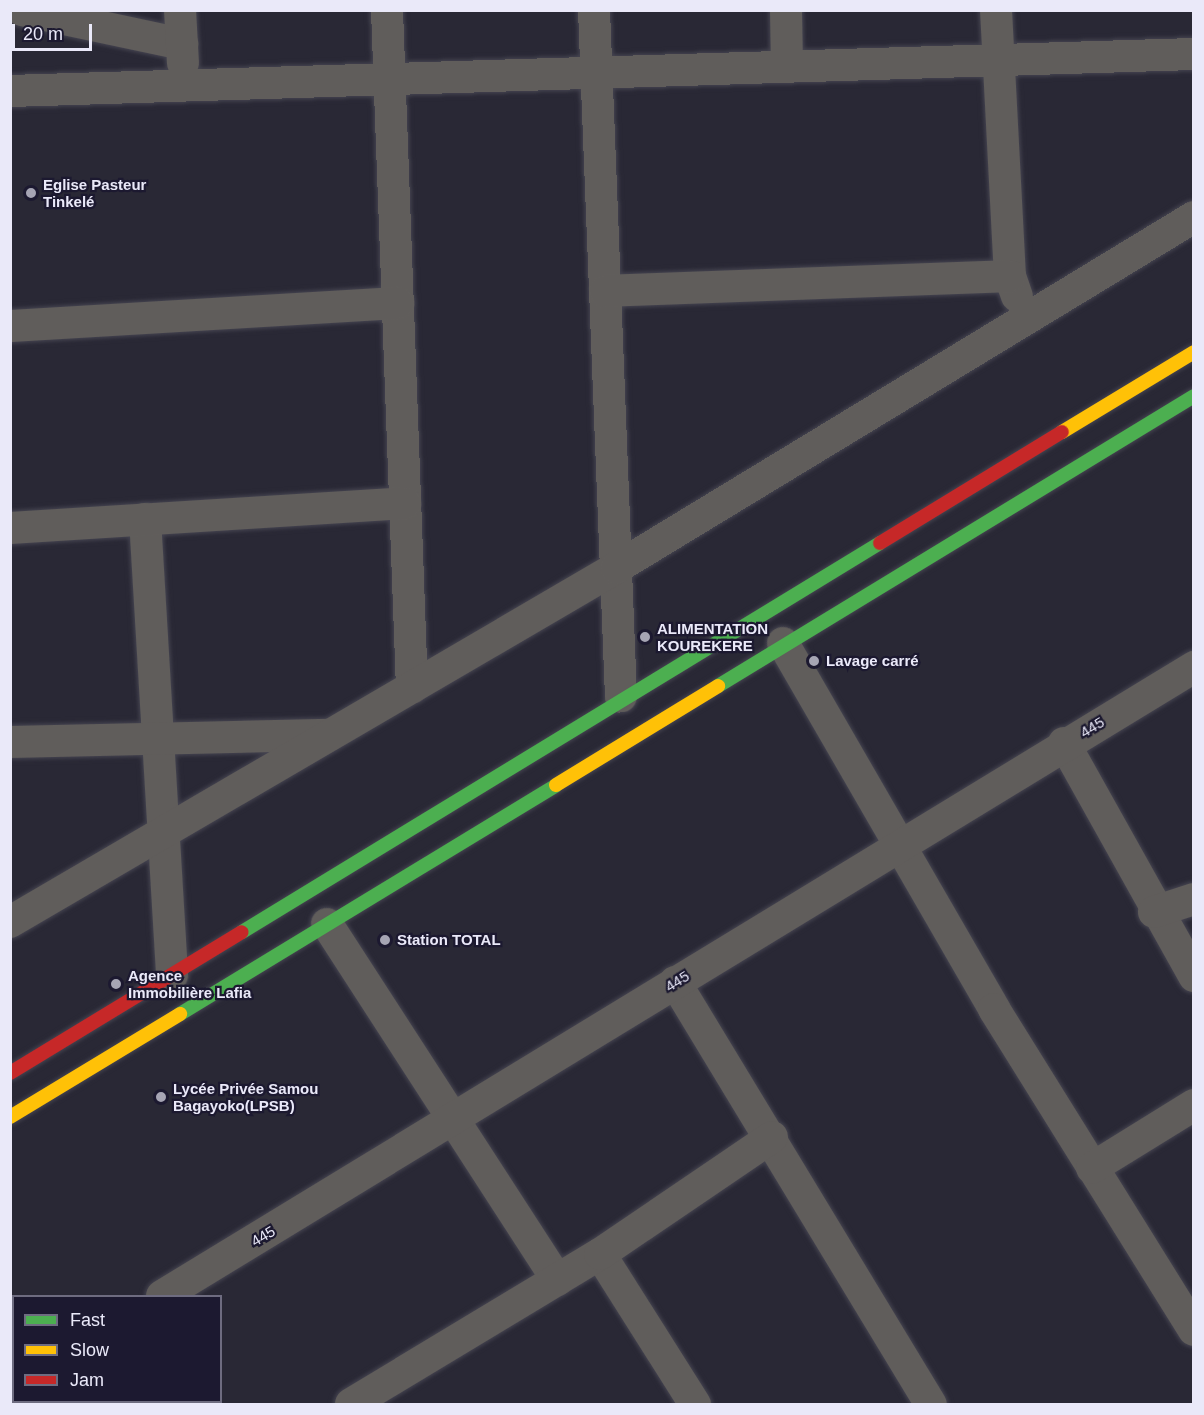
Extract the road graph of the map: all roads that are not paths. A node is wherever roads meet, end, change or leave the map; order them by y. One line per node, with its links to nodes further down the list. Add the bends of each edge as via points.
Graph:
1 (22, 10): 7 (street)
2 (180, 10): 7 (street)
3 (387, 10): 12 (street)
4 (594, 10): 11 (street)
5 (786, 10): 10 (street)
6 (996, 10): 9 (street)
7 (182, 44): 13 (street)
8 (1194, 54): 9 (street)
9 (999, 58): 10 (street); 16 (street)
10 (787, 65): 11 (street)
11 (597, 72): 12 (street); 17 (street)
12 (390, 79): 13 (street); 18 (street)
13 (185, 84): 14 (street)
14 (10, 91)
15 (1194, 217): 19 (street)
16 (1010, 276): 17 (street); 19 (street)
17 (605, 291): 26 (street)
18 (398, 303): 20 (street); 23 (street)
19 (1024, 316): 26 (street)
20 (10, 326)
21 (1194, 352): 30 (main road)
22 (1194, 396): 27 (main road)
23 (405, 503): 24 (street); 29 (street)
24 (145, 519): 25 (street); 32 (street)
25 (10, 528)
26 (616, 568): 29 (street); 30 (street)
27 (783, 643): 36 (street); 40 (main road)
28 (1194, 667): 34 (street, 445)
29 (412, 688): 31 (street)
30 (621, 696): 41 (main road)
31 (331, 735): 32 (street); 35 (street)
32 (154, 736): 33 (street); 35 (street)
33 (10, 742)
34 (1064, 743): 36 (street, 445); 38 (street)
35 (162, 833): 39 (street); 41 (street)
36 (899, 844): 43 (street, 445); 49 (street)
37 (1194, 899): 38 (street)
38 (1154, 912): 42 (street)
39 (10, 922)
40 (327, 924): 46 (main road); 47 (street)
41 (172, 975): 44 (main road)
42 (1194, 976)
43 (675, 982): 47 (street, 445); 48 (street)
44 (10, 1073)
45 (1194, 1105): 49 (street)
46 (10, 1117)
47 (456, 1121): 51 (street); 52 (street, 445)
48 (772, 1137): 50 (street); 56 (street)
49 (1092, 1168): 53 (street)
50 (600, 1254): 51 (street); 55 (street)
51 (557, 1280): 54 (street)
52 (164, 1295)
53 (1194, 1330)
54 (351, 1404)
55 (695, 1404)
56 (931, 1404)

